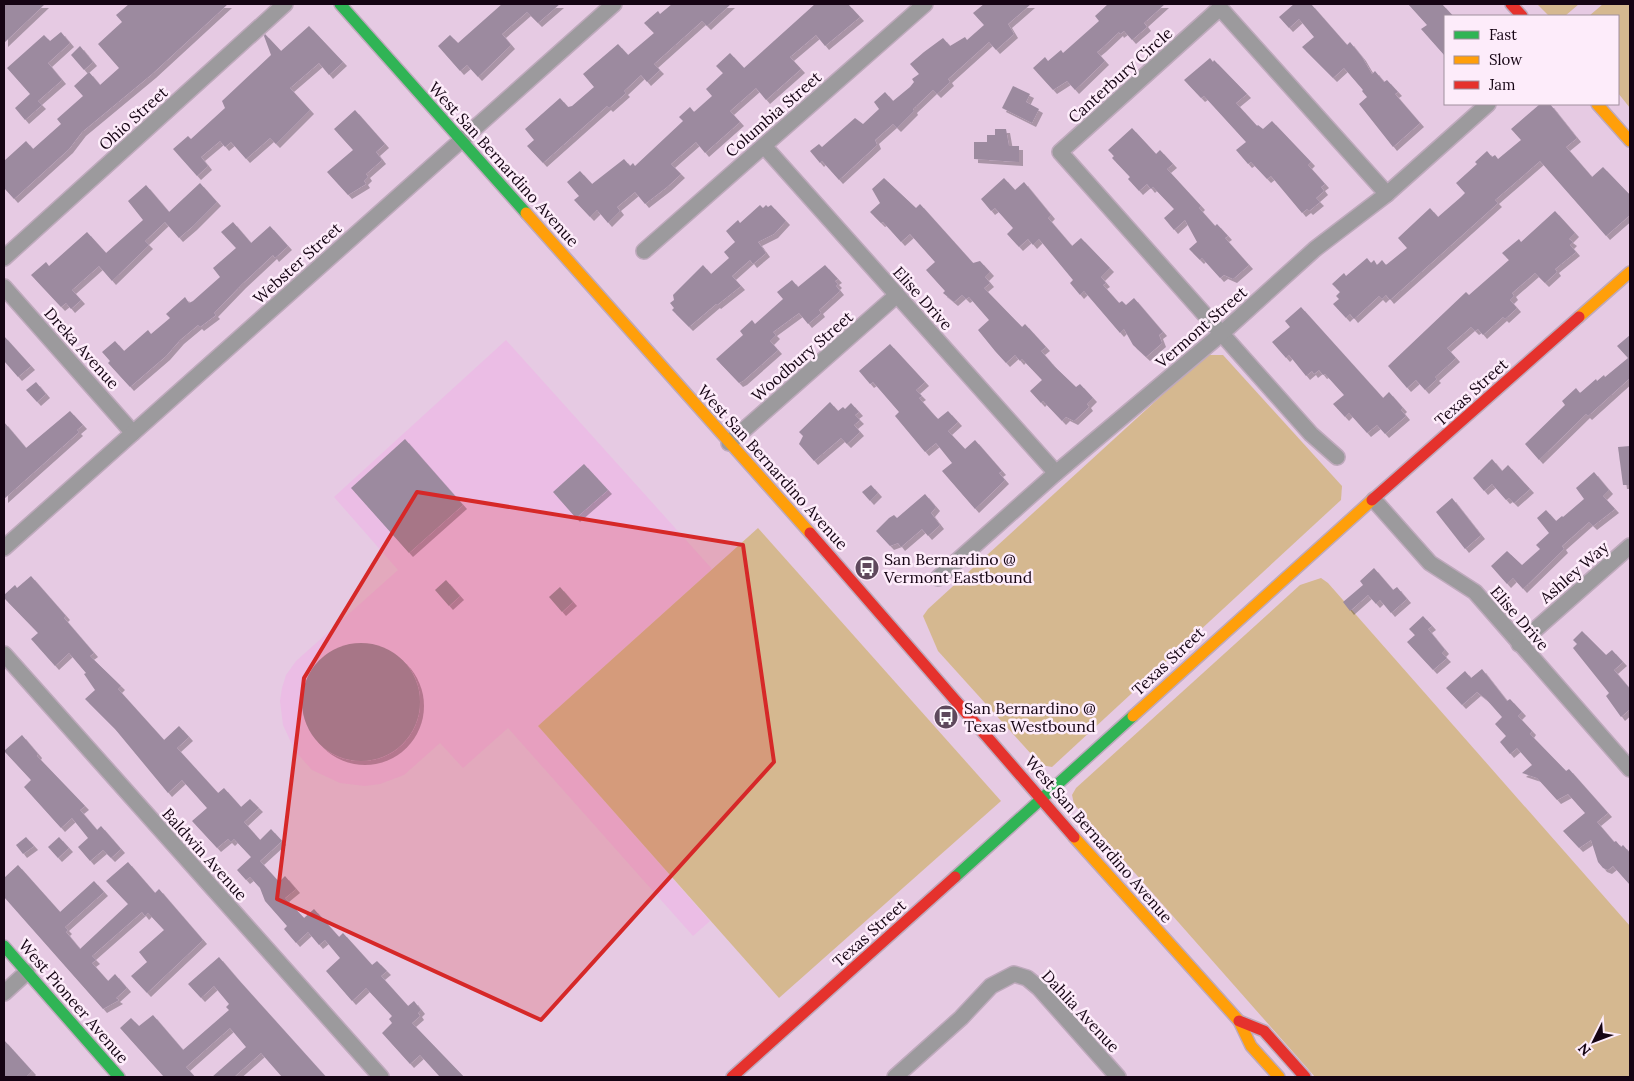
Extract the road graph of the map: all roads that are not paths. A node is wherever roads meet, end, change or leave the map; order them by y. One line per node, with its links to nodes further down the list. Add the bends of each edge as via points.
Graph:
1 (285, 4): 14 (street, Ohio Street)
2 (340, 4): 9 (main road, West San Bernardino Avenue)
3 (614, 4): 9 (street, Webster Street)
4 (1511, 4): 6 (main road)
5 (920, 5): 11 (street, Columbia Street)
6 (1521, 15)
7 (1487, 105): 12 (street, Vermont Street)
8 (1598, 105): 10 (main road)
9 (461, 139): 19 (street, Webster Street); 20 (main road, West San Bernardino Avenue)
10 (1630, 141)
11 (764, 146): 13 (street, Columbia Street); 17 (street, Elise Drive)
12 (1387, 194): 18 (street, Vermont Street, via 1315,249); 18 (street, Canterbury Circle, via 1220,8 1060,152)
13 (644, 251)
14 (4, 258)
15 (1630, 272): 23 (main road, Texas Street)
16 (4, 287): 19 (street, Dreka Avenue)
17 (897, 295): 20 (street, Woodbury Street); 22 (street, Elise Drive)
18 (1221, 334): 21 (street, via 1311,434); 22 (street, Vermont Street)
19 (133, 433): 25 (street, Webster Street)
20 (729, 443): 30 (main road, West San Bernardino Avenue)
21 (1337, 457)
22 (1056, 473): 26 (street, Vermont Street)
23 (1374, 500): 27 (street, Elise Drive, via 1421,555 1475,592); 30 (main road, Texas Street, via 1239,618)
24 (1630, 546): 27 (street, Ashley Way)
25 (4, 548)
26 (938, 578)
27 (1519, 644): 29 (street, Elise Drive)
28 (4, 654): 37 (street, Baldwin Avenue)
29 (1630, 770)
30 (1041, 800): 34 (main road, West San Bernardino Avenue); 38 (main road, Texas Street)
31 (4, 946): 32 (main road, West Pioneer Avenue)
32 (27, 972): 33 (street); 36 (main road, West Pioneer Avenue)
33 (4, 993)
34 (1239, 1021): 40 (main road, West San Bernardino Avenue, via 1251,1046); 41 (main road, West San Bernardino Avenue, via 1264,1031)
35 (906, 1074): 39 (street, Dahlia Avenue, via 991,986 1014,974 1027,978 1039,988)
36 (120, 1077)
37 (381, 1077)
38 (732, 1077)
39 (1118, 1077)
40 (1279, 1077)
41 (1305, 1077)

